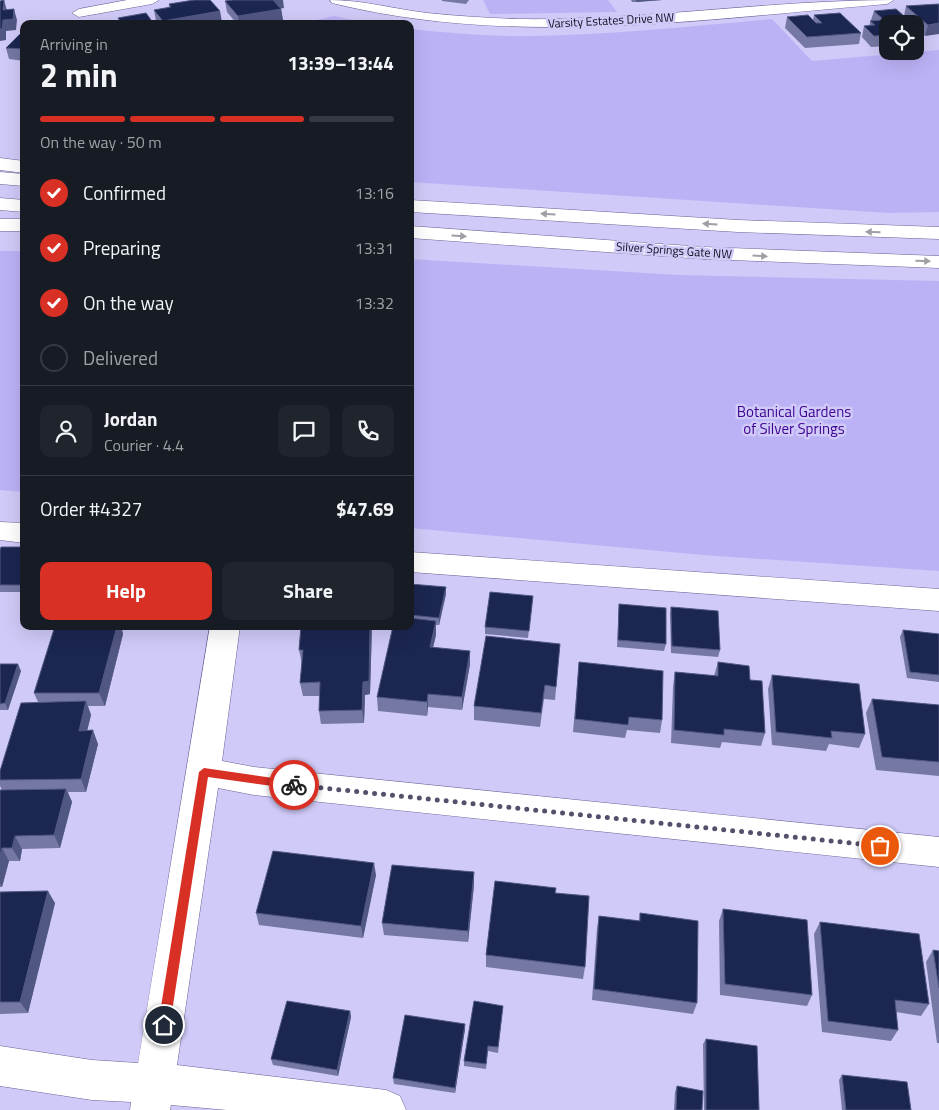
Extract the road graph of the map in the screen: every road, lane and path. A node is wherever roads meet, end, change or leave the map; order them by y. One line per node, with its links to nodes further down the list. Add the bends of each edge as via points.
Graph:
1 (152, 0): 6 (main road)
2 (337, 0): 5 (main road, Varsity Estates Drive NW, via 425,17 504,24 584,23)
3 (726, 0): 5 (main road)
4 (887, 0): 5 (main road, Varsity Estates Drive NW)
5 (737, 12)
6 (79, 13)
7 (0, 164): 8 (main road)
8 (20, 166)
9 (0, 178): 10 (main road)
10 (20, 180)
11 (0, 204): 12 (main road)
12 (20, 206)
13 (414, 206): 17 (main road, Silver Springs Gate NW, one-way to 13, via 757,227)
14 (0, 224): 15 (main road)
15 (20, 226)
16 (414, 232): 18 (main road, Silver Springs Gate NW, one-way to 18, via 704,253)
17 (939, 233)
18 (939, 262)
19 (0, 531): 20 (main road)
20 (20, 533)
21 (414, 562): 22 (main road)
22 (939, 600)
23 (224, 630): 24 (main road)
24 (204, 772): 25 (main road, via 264,782); 27 (main road)
25 (939, 852)
26 (0, 1066): 27 (main road, via 92,1080)
27 (152, 1097): 28 (main road, via 203,1087)
28 (386, 1110)

